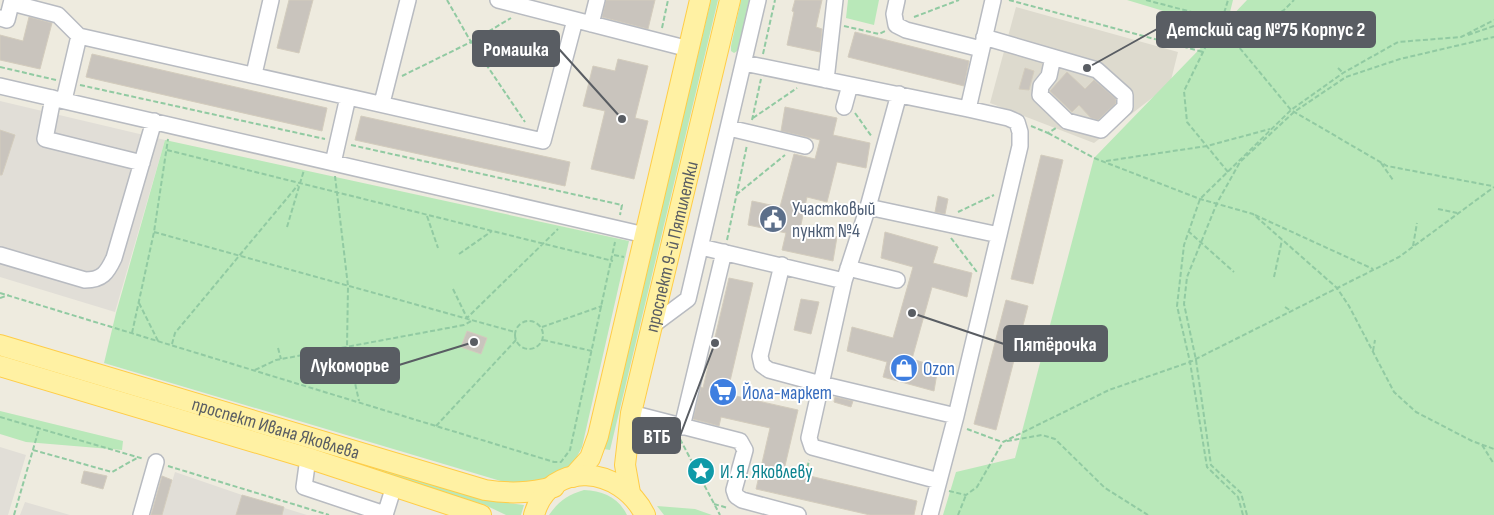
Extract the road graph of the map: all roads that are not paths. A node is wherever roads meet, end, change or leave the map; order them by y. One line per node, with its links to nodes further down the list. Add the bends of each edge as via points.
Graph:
1 (271, 0): 20 (street)
2 (408, 0): 27 (street)
3 (498, 0): 13 (street)
4 (597, 0): 14 (street)
5 (700, 0): 17 (main road, проспект 9-й Пятилетки)
6 (730, 0): 44 (main road, проспект 9-й Пятилетки)
7 (758, 0): 19 (street)
8 (835, 0): 21 (street)
9 (898, 0): 16 (street, via 894,14 896,25 906,30)
10 (993, 0): 16 (street)
11 (12, 1): 12 (street, via 7,20); 15 (street, via 58,14)
12 (0, 18)
13 (576, 20): 14 (street); 27 (street, via 543,141)
14 (591, 24): 17 (street)
15 (79, 36): 20 (street); 26 (street, via 68,82)
16 (983, 43): 18 (street); 29 (street)
17 (689, 49): 36 (main road, проспект 9-й Пятилетки)
18 (1053, 57): 18 (street, via 1097,70 1125,95 1125,107 1101,130 1067,122 1040,95)
19 (744, 63): 21 (street); 31 (street)
20 (254, 74): 25 (street)
21 (820, 78): 22 (street)
22 (850, 85): 24 (street); 28 (street)
23 (0, 86): 26 (street)
24 (899, 94): 29 (street); 35 (street)
25 (348, 97): 27 (street); 34 (street)
26 (58, 99): 30 (street); 33 (street, via 45,139)
27 (382, 104)
28 (845, 104)
29 (968, 109): 37 (street, via 1017,122 1020,132 1020,146)
30 (154, 121): 33 (street); 34 (street)
31 (728, 128): 32 (street); 38 (street)
32 (801, 145)
33 (142, 163): 40 (street, via 114,258 107,273 97,280 85,280)
34 (334, 163): 36 (street)
35 (868, 208): 37 (street); 42 (street)
36 (645, 235): 53 (main road, проспект 9-й Пятилетки, via 596,442 586,466)
37 (999, 235): 49 (street)
38 (701, 247): 39 (street); 44 (street, via 688,299)
39 (724, 252): 41 (street); 50 (street)
40 (0, 255)
41 (782, 265): 42 (street); 47 (street, via 760,356 762,365 769,370)
42 (846, 275): 43 (street); 47 (street)
43 (897, 280)
44 (653, 325): 48 (main road, проспект 9-й Пятилетки)
45 (0, 345): 56 (main road, проспект Ивана Яковлева, via 485,490 510,494)
46 (0, 366): 51 (main road, проспект Ивана Яковлева)
47 (821, 384): 49 (street); 54 (street, via 809,438 812,447)
48 (631, 413): 50 (street); 57 (main road, проспект 9-й Пятилетки, via 624,465)
49 (955, 421): 54 (street)
50 (682, 427): 63 (street, via 740,441 744,450 734,490 736,496)
51 (308, 458): 55 (main road, проспект Ивана Яковлева); 58 (street, via 304,487)
52 (156, 462): 59 (street)
53 (573, 477): 56 (main road); 57 (main road, via 597,476)
54 (938, 485): 64 (street)
55 (394, 486): 58 (street); 60 (main road, проспект Ивана Яковлева)
56 (554, 487): 61 (main road, via 544,496)
57 (630, 493): 62 (main road)
58 (385, 514)
59 (141, 515)
60 (481, 515)
61 (534, 515)
62 (645, 515)
63 (798, 515)
64 (930, 515)

